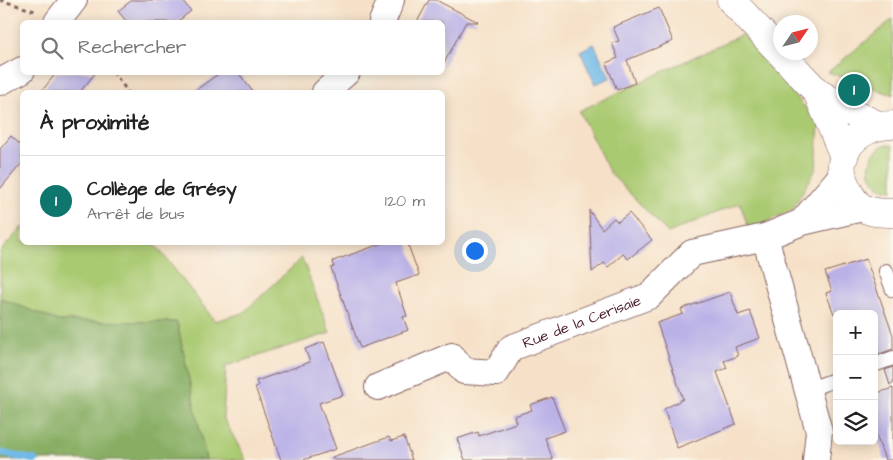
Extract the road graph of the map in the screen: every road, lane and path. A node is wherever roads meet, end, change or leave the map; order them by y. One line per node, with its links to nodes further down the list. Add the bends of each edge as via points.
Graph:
1 (0, 0): 4 (path)
2 (392, 0): 5 (street)
3 (731, 0): 12 (main road)
4 (63, 13)
5 (383, 20)
6 (20, 71): 9 (street)
7 (115, 75): 10 (path)
8 (344, 75): 11 (street)
9 (0, 82)
10 (126, 90)
11 (327, 90)
12 (817, 92): 13 (main road, via 856,115); 14 (main road)
13 (886, 125): 14 (main road, via 867,129 856,136)
14 (843, 166): 15 (main road, via 850,195); 17 (street, Rue de la Cerisaie)
15 (862, 208): 16 (main road); 17 (street)
16 (893, 213)
17 (802, 222): 18 (street, Rue de la Cerisaie)
18 (765, 237): 24 (street, Rue de la Cerisaie, via 692,253 649,296 511,348 496,373 464,371 452,356); 25 (street)
19 (886, 271): 20 (lane)
20 (893, 290)
21 (893, 358): 22 (lane)
22 (878, 364)
23 (833, 380): 25 (lane)
24 (378, 388)
25 (807, 390): 26 (street, via 819,431)
26 (817, 460)

